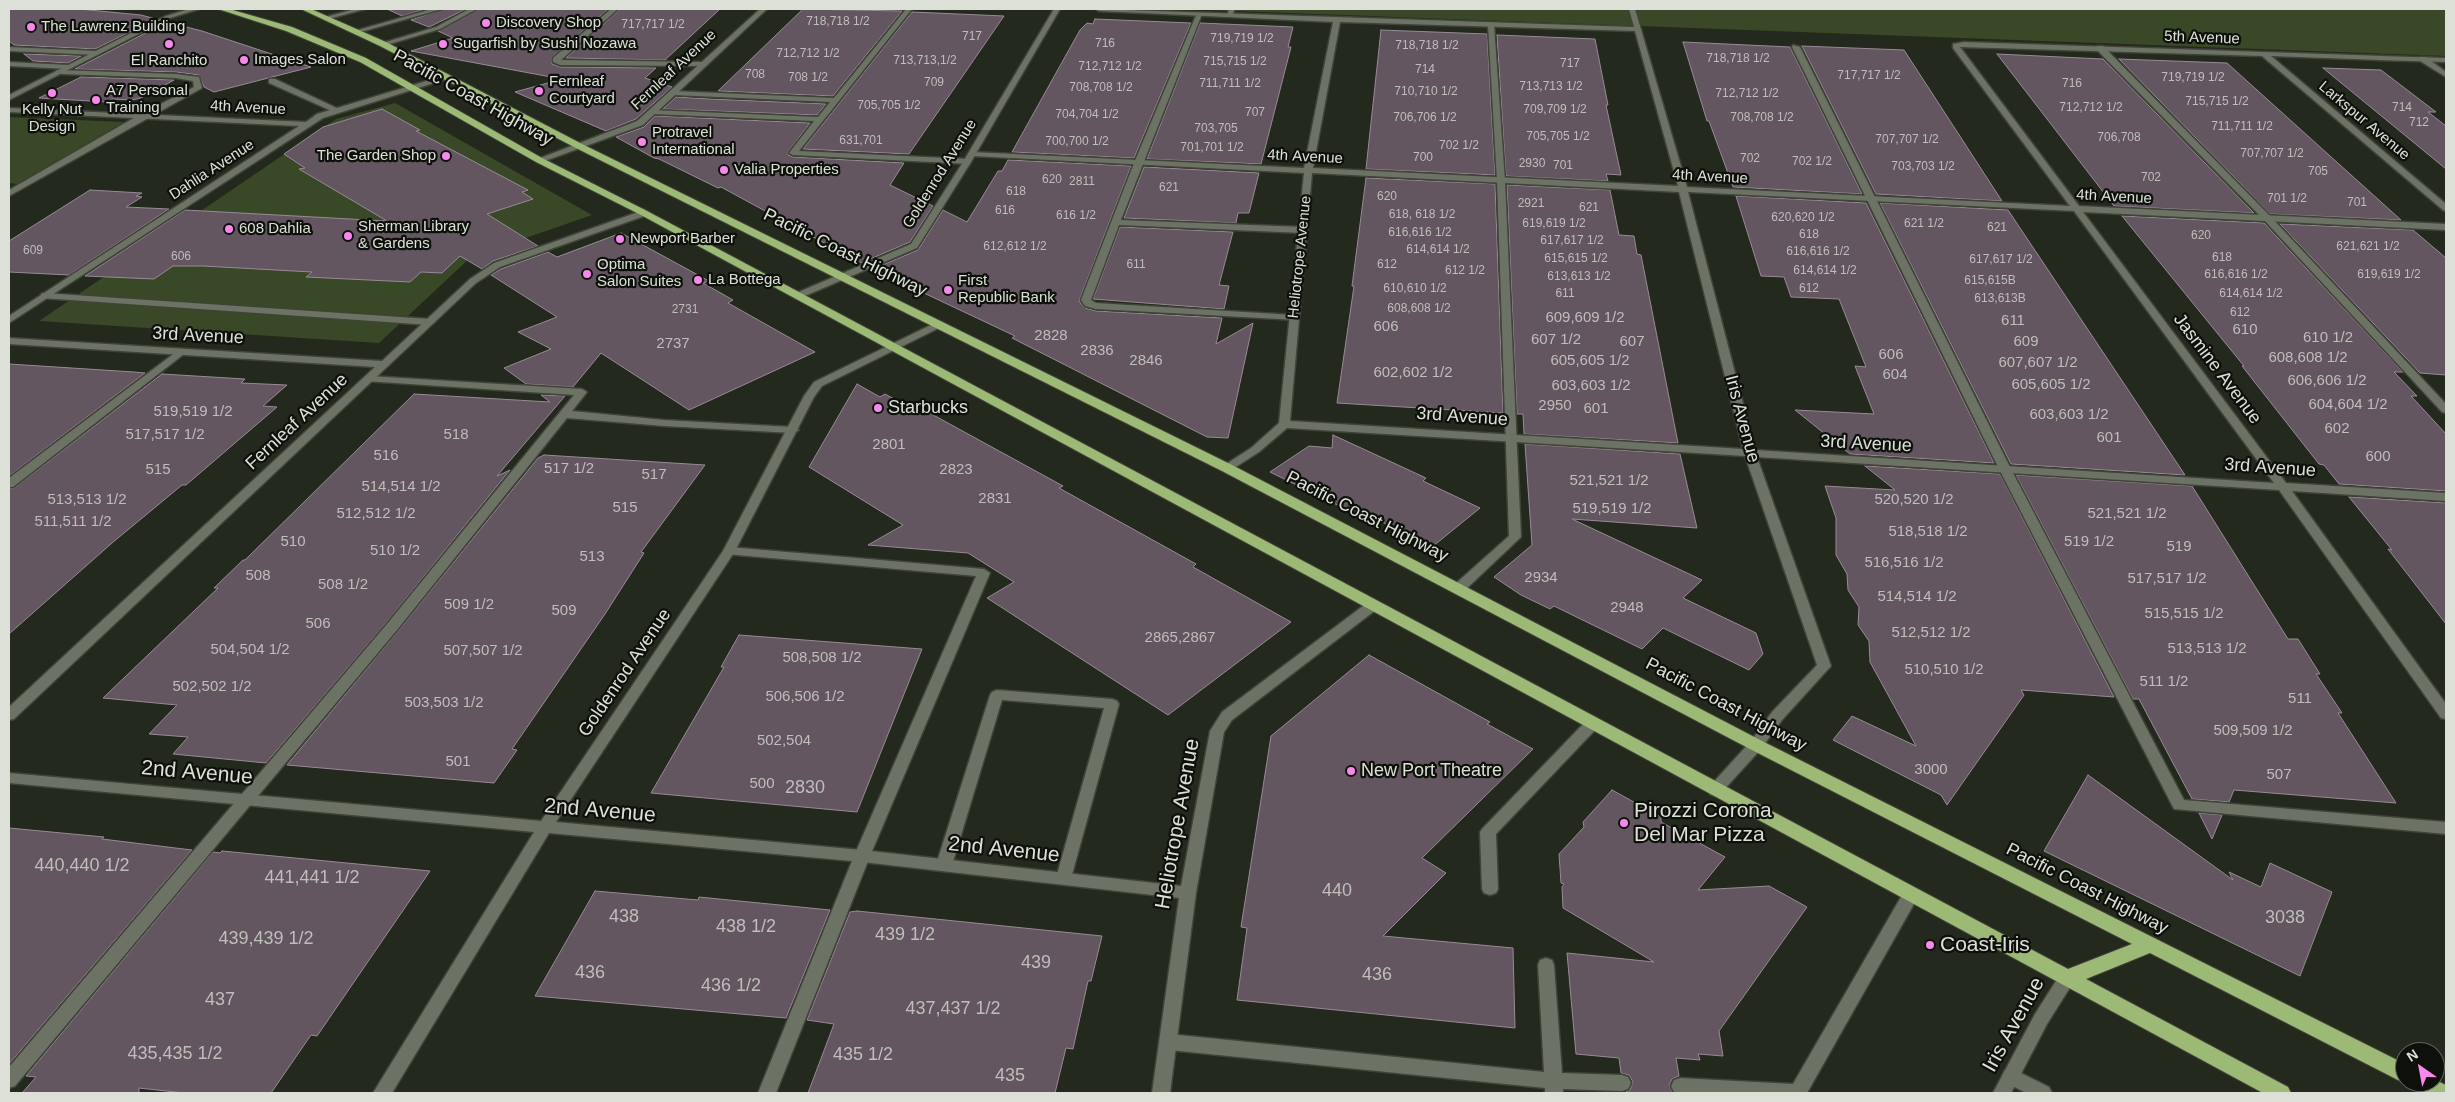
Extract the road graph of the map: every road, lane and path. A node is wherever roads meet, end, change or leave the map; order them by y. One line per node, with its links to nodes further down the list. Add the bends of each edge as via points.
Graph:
1 (196, 9): 27 (street, via 166,18)
2 (222, 9): 38 (highway, Pacific Coast Highway, via 289,28 363,60)
3 (304, 9): 17 (highway, Pacific Coast Highway)
4 (362, 9): 17 (street)
5 (417, 9): 15 (street)
6 (439, 9): 15 (street)
7 (474, 9): 22 (street, via 438,28)
8 (615, 9): 32 (street, via 556,60 560,63)
9 (764, 9): 32 (street, Fernleaf Avenue)
10 (909, 9): 41 (street)
11 (1057, 9): 49 (street, Goldenrod Avenue)
12 (1099, 9): 16 (street)
13 (1632, 9): 20 (street, Iris Avenue)
14 (1231, 12): 16 (street); 18 (street)
15 (425, 13): 21 (street)
16 (1199, 14): 51 (street)
17 (325, 18): 21 (highway, Pacific Coast Highway)
18 (1336, 20): 19 (street); 52 (street, Heliotrope Avenue)
19 (1491, 25): 20 (street); 53 (street)
20 (1638, 30): 54 (street, Iris Avenue)
21 (355, 32): 22 (highway, Pacific Coast Highway)
22 (383, 44): 36 (highway, Pacific Coast Highway)
23 (1956, 46): 25 (street, 5th Avenue); 58 (street, Jasmine Avenue)
24 (1796, 47): 56 (street)
25 (2100, 48): 28 (street, 5th Avenue); 60 (street)
26 (9, 50): 27 (street)
27 (97, 53): 33 (street)
28 (2264, 54): 29 (street, 5th Avenue); 57 (street, Larkspur Avenue)
29 (2423, 59): 30 (street, 5th Avenue); 35 (street)
30 (2446, 60)
31 (9, 64): 33 (street)
32 (701, 64): 39 (street, Fernleaf Avenue)
33 (69, 67): 34 (street)
34 (60, 72): 40 (street); 45 (street, via 196,79 198,88)
35 (2446, 75)
36 (446, 78): 38 (street, Dahlia Avenue); 48 (highway, Pacific Coast Highway)
37 (272, 81): 43 (street)
38 (409, 88): 43 (street, Dahlia Avenue); 50 (highway, Pacific Coast Highway)
39 (673, 93): 41 (street); 44 (street, Fernleaf Avenue)
40 (9, 98)
41 (836, 100): 46 (street)
42 (9, 110): 45 (street, 4th Avenue)
43 (337, 110): 47 (street, Dahlia Avenue)
44 (652, 112): 46 (street); 48 (street, Fernleaf Avenue, via 640,123)
45 (142, 117): 47 (street, 4th Avenue); 55 (street)
46 (820, 119): 49 (street, 4th Avenue, via 793,153)
47 (306, 124): 65 (street, Dahlia Avenue)
48 (579, 146): 50 (street, Fernleaf Avenue); 64 (highway, Pacific Coast Highway)
49 (969, 158): 51 (street, 4th Avenue); 64 (street, Goldenrod Avenue, via 914,246)
50 (539, 160): 59 (highway, Pacific Coast Highway)
51 (1138, 163): 52 (street, 4th Avenue); 61 (street)
52 (1308, 171): 53 (street, 4th Avenue); 63 (street, Heliotrope Avenue)
53 (1501, 181): 54 (street, 4th Avenue); 80 (street)
54 (1683, 189): 56 (street, 4th Avenue); 81 (street, Iris Avenue)
55 (9, 193)
56 (1871, 199): 58 (street, 4th Avenue); 83 (street)
57 (2446, 208)
58 (2076, 209): 60 (street, 4th Avenue); 85 (street, Jasmine Avenue)
59 (644, 212): 66 (highway, Pacific Coast Highway); 69 (street, Fernleaf Avenue, via 496,265 473,281)
60 (2268, 219): 62 (street, 4th Avenue); 76 (street)
61 (1116, 222): 63 (street); 67 (street, via 1086,300 1088,304)
62 (2446, 228)
63 (1302, 230): 67 (street, Heliotrope Avenue)
64 (844, 276): 66 (street, Goldenrod Avenue); 70 (highway, Pacific Coast Highway)
65 (44, 296): 68 (street, Dahlia Avenue); 69 (street)
66 (797, 296): 72 (highway, Pacific Coast Highway)
67 (1294, 318): 78 (street, Heliotrope Avenue)
68 (9, 320)
69 (430, 322): 74 (street, Fernleaf Avenue)
70 (940, 324): 72 (street, Goldenrod Avenue); 82 (highway, Pacific Coast Highway)
71 (9, 342): 73 (street, 3rd Avenue)
72 (892, 348): 79 (street, Goldenrod Avenue, via 818,384); 89 (highway, Pacific Coast Highway)
73 (180, 352): 74 (street, 3rd Avenue); 84 (street)
74 (385, 364): 75 (street, Fernleaf Avenue)
75 (369, 379): 77 (street, via 582,392); 90 (street, Fernleaf Avenue)
76 (2446, 410)
77 (565, 414): 79 (street); 96 (street, via 392,627)
78 (1284, 424): 80 (street, 3rd Avenue); 82 (street, via 1255,450)
79 (793, 430): 87 (street, Goldenrod Avenue)
80 (1512, 438): 81 (street, 3rd Avenue); 88 (street, via 1515,537)
81 (1750, 454): 83 (street, 3rd Avenue); 93 (street, Iris Avenue, via 1824,666 1777,716)
82 (1227, 468): 88 (highway, Pacific Coast Highway)
83 (2005, 469): 85 (street, 3rd Avenue); 98 (street, via 2179,805)
84 (9, 484)
85 (2283, 487): 86 (street, 3rd Avenue); 91 (street, Jasmine Avenue)
86 (2446, 497)
87 (729, 551): 97 (street, Goldenrod Avenue); 99 (street, via 984,573)
88 (1459, 588): 93 (highway, Pacific Coast Highway)
89 (1372, 606): 92 (highway, Pacific Coast Highway); 103 (street, Heliotrope Avenue, via 1228,716 1217,731)
90 (9, 714)
91 (2446, 714)
92 (1592, 724): 95 (highway, Pacific Coast Highway); 102 (street, via 1488,832)
93 (1756, 745): 95 (street, Iris Avenue); 105 (highway, Pacific Coast Highway)
94 (9, 778): 96 (street, 2nd Avenue)
95 (1715, 790): 104 (highway, Pacific Coast Highway)
96 (246, 798): 97 (street, 2nd Avenue); 111 (street)
97 (544, 828): 99 (street, 2nd Avenue); 115 (street, Goldenrod Avenue)
98 (2446, 828)
99 (862, 856): 100 (street, 2nd Avenue); 116 (street)
100 (944, 864): 101 (street, 2nd Avenue); 101 (street, via 997,695 1112,704)
101 (1064, 878): 103 (street, 2nd Avenue)
102 (1490, 889)
103 (1188, 893): 108 (street, Heliotrope Avenue)
104 (1911, 895): 107 (highway, Pacific Coast Highway); 113 (street, via 1798,1092)
105 (2151, 945): 107 (highway); 109 (highway, Pacific Coast Highway)
106 (1546, 965): 114 (street)
107 (2067, 978): 110 (street, Iris Avenue); 120 (highway, Pacific Coast Highway)
108 (1169, 1042): 114 (street); 117 (street, Heliotrope Avenue)
109 (2395, 1069)
110 (2011, 1076): 118 (street, Iris Avenue); 119 (street)
111 (9, 1080)
112 (1622, 1083): 114 (street)
113 (1680, 1086)
114 (1554, 1087)
115 (382, 1093)
116 (767, 1093)
117 (1161, 1093)
118 (2002, 1093)
119 (2043, 1093)
120 (2282, 1093)

